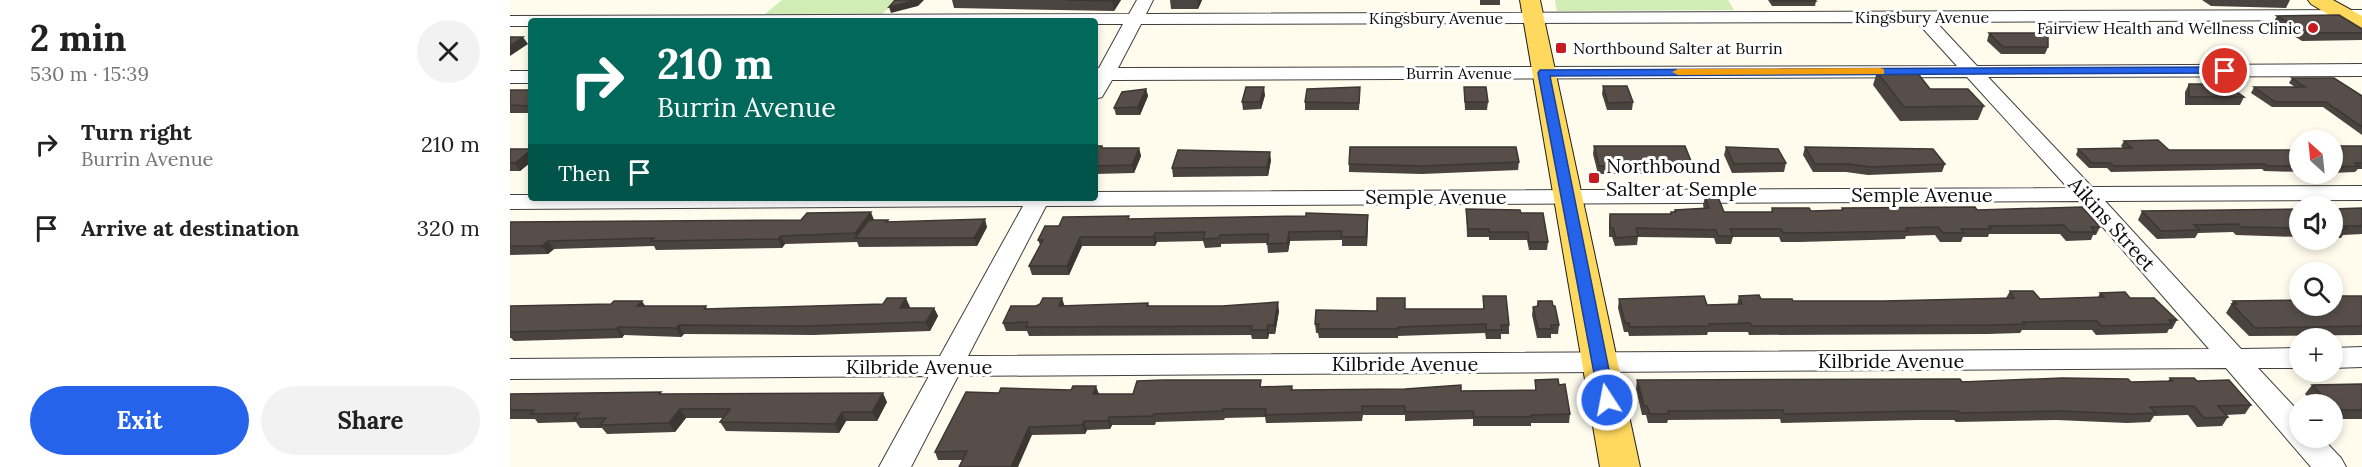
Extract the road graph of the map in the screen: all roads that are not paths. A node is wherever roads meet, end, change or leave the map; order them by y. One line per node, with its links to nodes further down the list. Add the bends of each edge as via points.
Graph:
1 (763, 0): 9 (street)
2 (1145, 0): 11 (street)
3 (1738, 0): 7 (street)
4 (2318, 0): 6 (main road)
5 (1531, 9): 7 (street, Kingsbury Avenue); 11 (street, Kingsbury Avenue); 16 (main road)
6 (2357, 12): 8 (street, Kingsbury Avenue)
7 (1748, 17): 8 (street, Kingsbury Avenue)
8 (1922, 17): 15 (street, Aikins Street)
9 (740, 18)
10 (1098, 19): 11 (street, Kingsbury Avenue)
11 (1134, 19): 17 (street)
12 (510, 21): 13 (street, Kingsbury Avenue)
13 (528, 21)
14 (2362, 70): 15 (street, Burrin Avenue)
15 (1973, 71): 16 (street, Burrin Avenue); 22 (street, Aikins Street)
16 (1544, 73): 17 (street, Burrin Avenue); 23 (main road)
17 (1100, 74)
18 (510, 77): 19 (street)
19 (528, 77)
20 (528, 187): 27 (street)
21 (2362, 193): 22 (street, Semple Avenue)
22 (2086, 194): 23 (street, Semple Avenue); 29 (street, Aikins Street)
23 (1568, 197): 24 (street, Semple Avenue); 32 (main road)
24 (1098, 198)
25 (642, 201): 27 (street, Semple Avenue)
26 (1037, 201): 33 (street)
27 (510, 202)
28 (2362, 357): 31 (street)
29 (2232, 358): 30 (street, Kilbride Avenue); 32 (street, Kilbride Avenue); 35 (street, Aikins Street)
30 (2289, 358)
31 (2343, 358)
32 (1600, 363): 33 (street, Kilbride Avenue); 38 (main road)
33 (948, 367): 34 (street, Kilbride Avenue); 37 (street)
34 (510, 369)
35 (2289, 421)
36 (2313, 448): 39 (street)
37 (895, 467)
38 (1620, 467)
39 (2330, 467)

